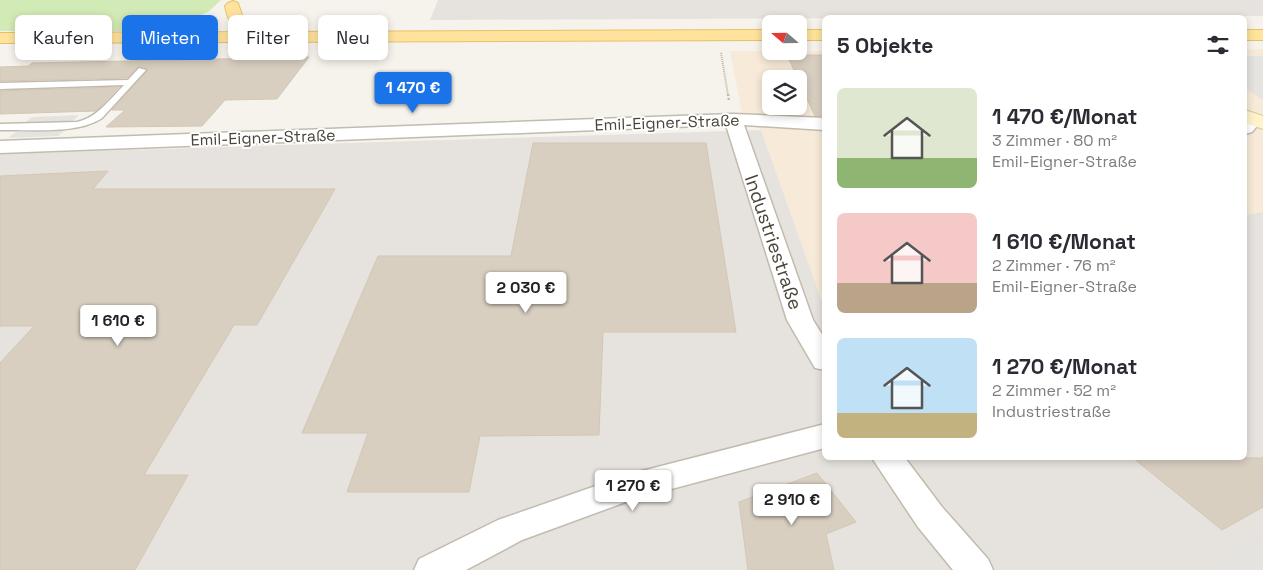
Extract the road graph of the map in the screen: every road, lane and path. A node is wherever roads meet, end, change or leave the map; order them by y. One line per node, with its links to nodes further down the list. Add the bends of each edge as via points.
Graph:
1 (223, 15): 8 (main road, via 181,37)
2 (762, 35): 7 (main road)
3 (808, 35): 4 (main road)
4 (822, 35)
5 (1247, 35): 6 (main road)
6 (1263, 35)
7 (308, 36)
8 (0, 38)
9 (721, 51): 13 (path)
10 (142, 70): 11 (lane)
11 (131, 82): 12 (lane); 15 (lane, via 90,122)
12 (0, 86)
13 (732, 119): 14 (street, Emil-Eigner-Straße); 16 (street, Emil-Eigner-Straße); 17 (street, Industriestraße, via 800,320)
14 (822, 124)
15 (0, 127)
16 (0, 147)
17 (822, 356)
18 (822, 437): 20 (street, via 630,488 510,530)
19 (889, 460): 21 (street, via 930,517)
20 (432, 570)
21 (975, 570)

